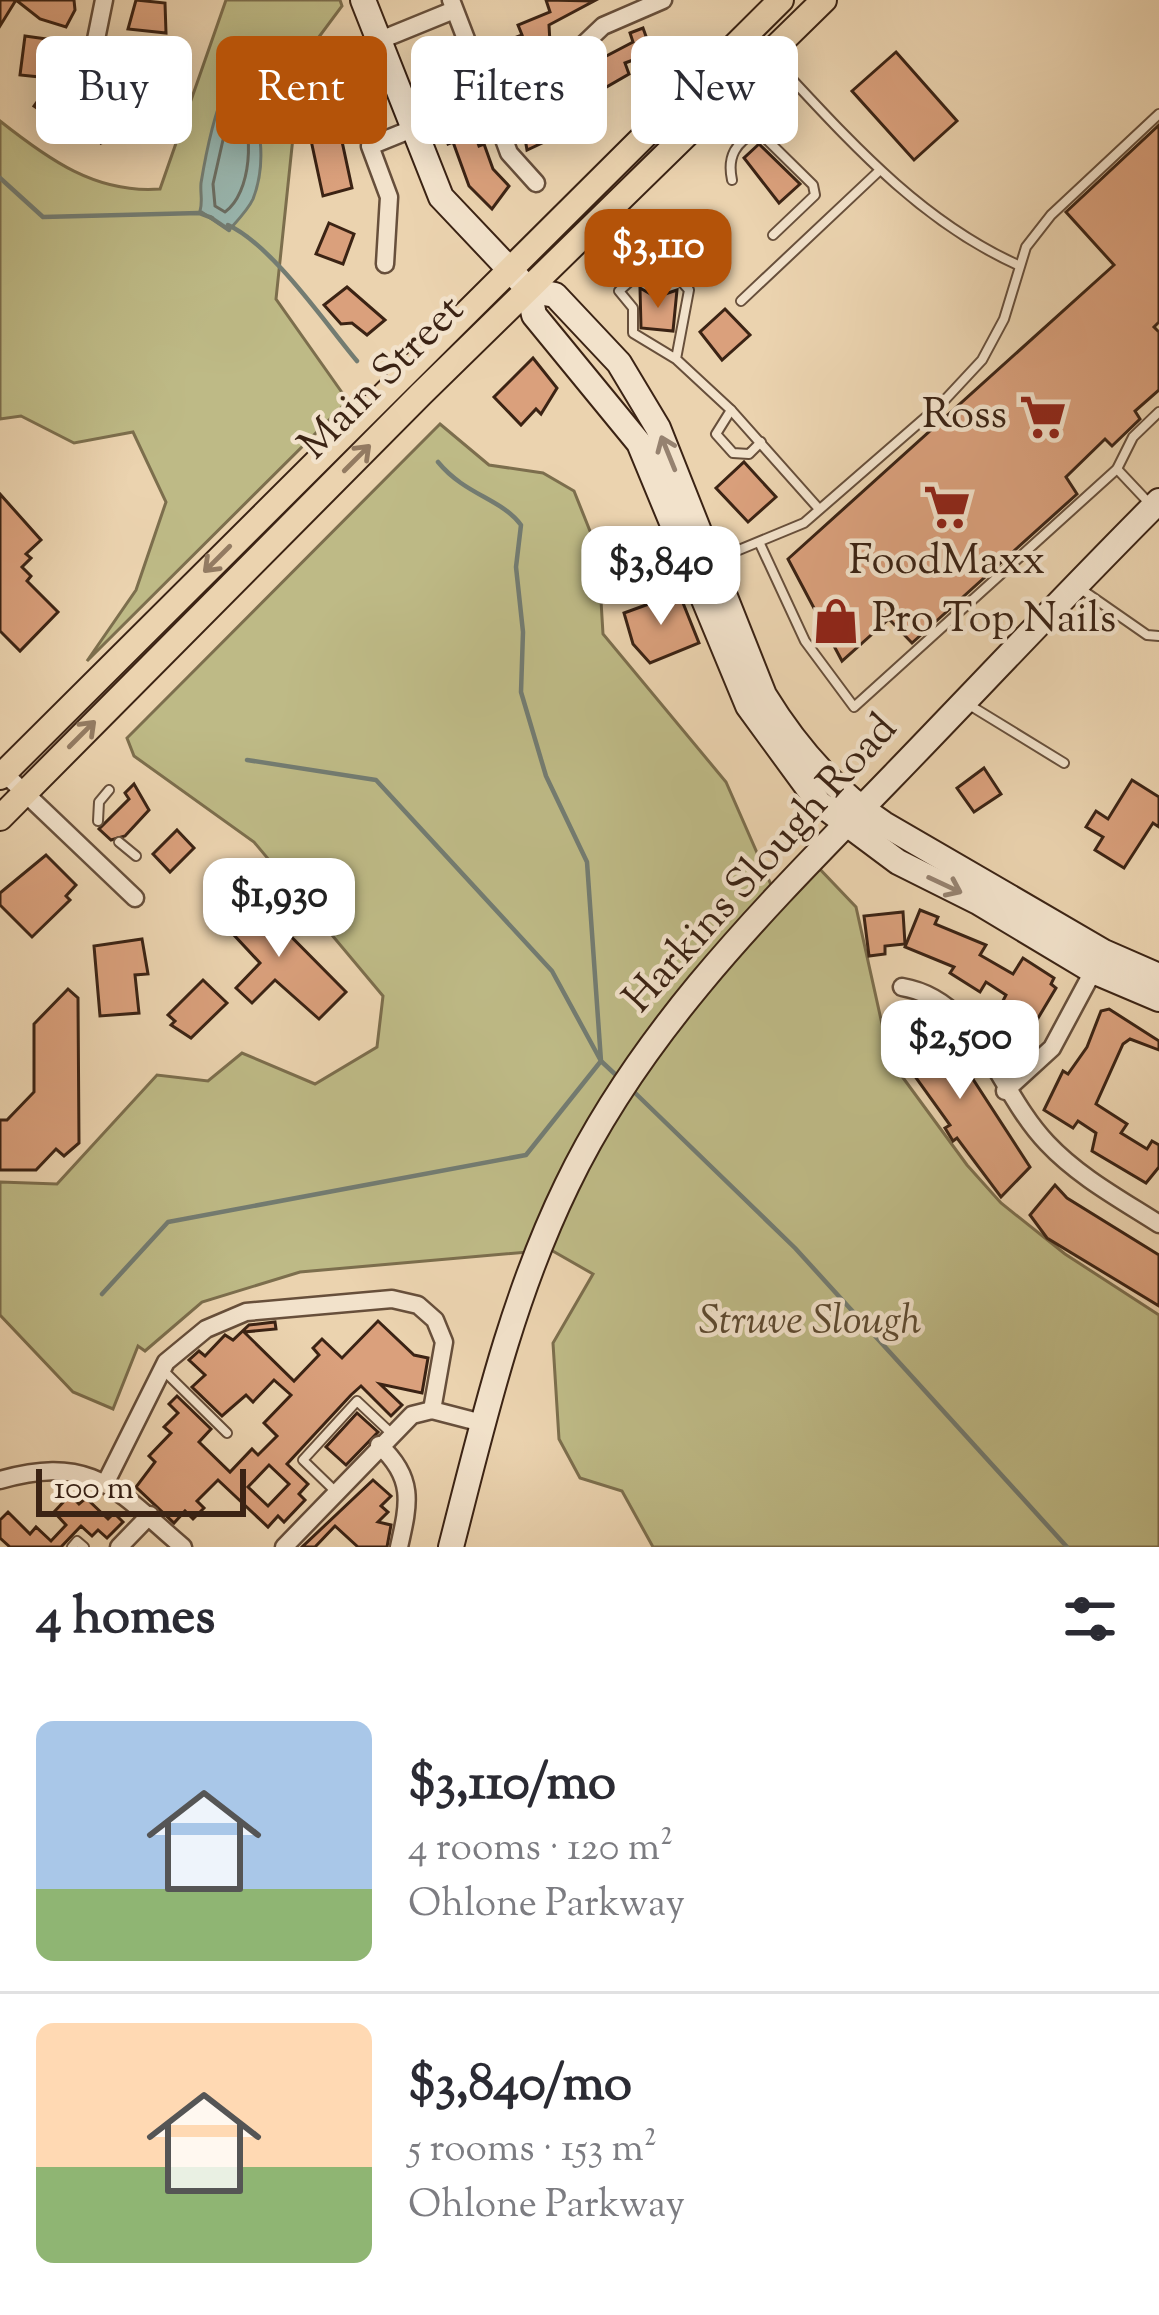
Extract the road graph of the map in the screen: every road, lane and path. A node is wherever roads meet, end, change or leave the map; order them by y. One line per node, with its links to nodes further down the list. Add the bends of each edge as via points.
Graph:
1 (104, 0): 8 (street)
2 (363, 0): 9 (main road)
3 (662, 0): 12 (street)
4 (781, 0): 7 (main road, Main Street)
5 (824, 0): 14 (main road, Main Street)
6 (452, 5): 10 (street); 11 (street)
7 (748, 32): 13 (main road); 33 (main road, Main Street)
8 (97, 36)
9 (376, 36)
10 (386, 36)
11 (464, 36)
12 (592, 36)
13 (752, 36)
14 (788, 36)
15 (387, 64): 18 (main road)
16 (798, 86): 24 (lane)
17 (1159, 114): 31 (lane, via 1051,215)
18 (411, 126)
19 (411, 129): 23 (street)
20 (419, 144): 33 (main road, via 442,197)
21 (505, 144): 26 (street)
22 (678, 144): 35 (main road, Main Street)
23 (370, 146): 30 (street, via 388,197)
24 (879, 171): 31 (lane, via 961,235); 36 (lane)
25 (732, 180): 28 (lane, via 728,162 758,131 813,185 808,205)
26 (536, 183)
27 (721, 223): 29 (lane)
28 (773, 235)
29 (690, 245)
30 (385, 264)
31 (1018, 265): 45 (lane, via 1004,320 982,360)
32 (668, 266): 34 (lane); 38 (lane, via 659,256 619,292 633,308 632,333); 39 (lane, via 689,290)
33 (507, 267): 35 (main road); 52 (main road, Main Street, one-way to 52)
34 (657, 289)
35 (529, 290): 47 (main road, via 555,295 619,363 658,428); 54 (main road, Main Street, one-way to 35)
36 (741, 301)
37 (655, 330): 38 (lane)
38 (654, 346): 39 (lane)
39 (676, 359): 40 (lane)
40 (731, 410): 42 (lane); 42 (lane, via 716,434 733,453 748,454)
41 (1159, 412): 43 (lane, via 1133,436)
42 (761, 442): 45 (lane)
43 (1117, 470): 44 (lane); 46 (lane, via 854,707 805,641)
44 (1157, 506): 48 (main road, Harkins Slough Road)
45 (819, 509): 46 (lane)
46 (760, 544): 47 (lane)
47 (703, 566): 55 (main road, via 764,695)
48 (1077, 586): 49 (lane); 50 (main road, Harkins Slough Road)
49 (1159, 636)
50 (964, 702): 51 (lane); 55 (main road, Harkins Slough Road)
51 (1064, 763)
52 (2, 775): 54 (street)
53 (109, 790): 57 (lane)
54 (22, 795): 56 (main road, Main Street); 60 (street)
55 (853, 817): 61 (main road); 69 (main road, Harkins Slough Road, via 704,976 593,1135 525,1280)
56 (0, 818)
57 (98, 821)
58 (119, 842): 59 (lane)
59 (136, 856)
60 (135, 898)
61 (1099, 961): 62 (main road); 64 (main road); 65 (street, via 1052,1048)
62 (1159, 976)
63 (902, 987): 65 (street, via 932,992 953,1009)
64 (1159, 999)
65 (1005, 1091): 66 (street, via 1060,1156)
66 (1158, 1220)
67 (162, 1369): 68 (street, via 197,1334 237,1315 402,1299 431,1315 443,1334); 70 (lane); 73 (street)
68 (432, 1410): 69 (street); 71 (street, via 412,1415)
69 (482, 1423): 82 (main road, Harkins Slough Road)
70 (227, 1432)
71 (385, 1439): 74 (street); 74 (lane, via 357,1401 303,1460); 81 (street, via 409,1488)
72 (0, 1480): 73 (street, via 68,1471)
73 (106, 1482): 75 (street)
74 (336, 1492): 80 (street)
75 (150, 1515): 78 (street); 79 (street)
76 (72, 1547): 77 (lane)
77 (84, 1547)
78 (119, 1547)
79 (183, 1547)
80 (284, 1547)
81 (399, 1547)
82 (451, 1547)

